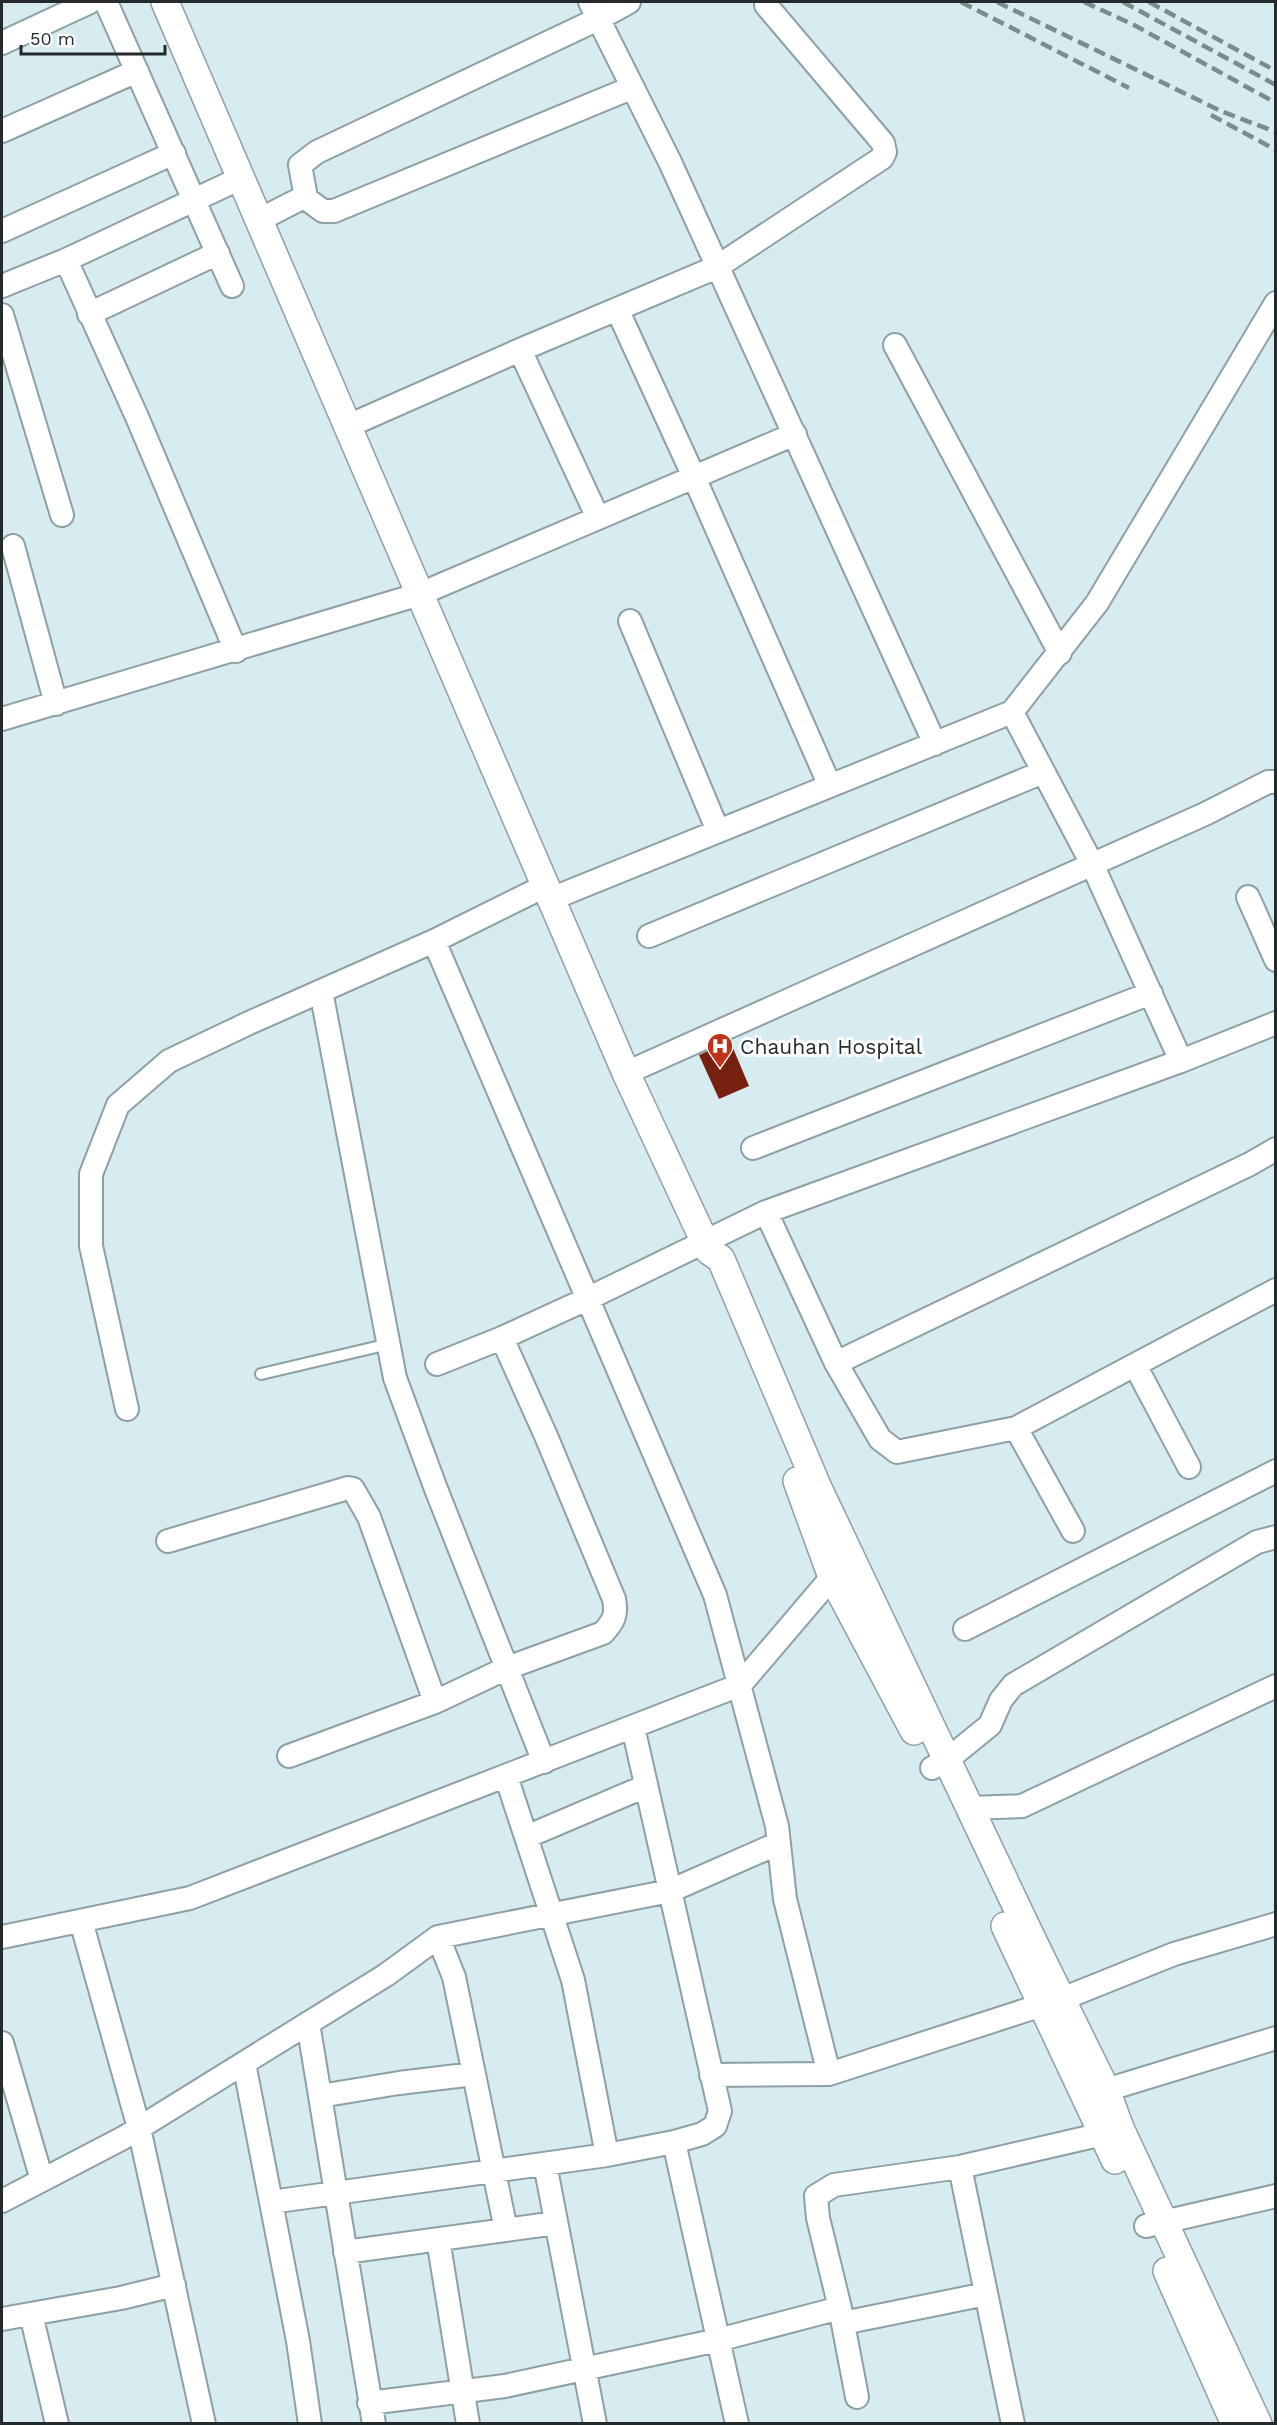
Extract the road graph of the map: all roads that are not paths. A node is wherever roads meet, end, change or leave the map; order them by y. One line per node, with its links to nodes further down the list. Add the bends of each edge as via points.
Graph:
1 (90, 2): 7 (street)
2 (106, 2): 8 (street)
3 (629, 2): 6 (street)
4 (169, 3): 12 (street)
5 (766, 5): 19 (street, via 883,143 885,152 878,161)
6 (594, 10): 9 (street); 13 (street, via 317,152 300,165)
7 (2, 43)
8 (137, 71): 10 (street); 11 (street)
9 (632, 88): 13 (street, via 334,211 323,211); 19 (street)
10 (2, 131)
11 (174, 153): 14 (street); 16 (street)
12 (241, 178): 14 (street); 15 (street)
13 (304, 197): 15 (street)
14 (195, 200): 17 (street); 18 (street)
15 (259, 220): 28 (street)
16 (2, 231)
17 (218, 253): 21 (street); 24 (street)
18 (66, 260): 20 (street); 24 (street)
19 (717, 267): 23 (street); 29 (street)
20 (2, 286)
21 (232, 286)
22 (1275, 303): 37 (street, via 1097,603)
23 (617, 309): 27 (street); 30 (street)
24 (89, 314): 36 (street)
25 (2, 315): 31 (street)
26 (895, 345): 37 (street)
27 (520, 350): 28 (street); 32 (street)
28 (348, 426): 34 (street)
29 (795, 434): 30 (street); 41 (street)
30 (694, 477): 32 (street); 44 (street)
31 (62, 515)
32 (598, 518): 34 (street)
33 (13, 546): 38 (street)
34 (420, 594): 36 (street); 47 (street)
35 (630, 621): 45 (street)
36 (236, 651): 38 (street)
37 (1060, 653): 39 (street)
38 (56, 704): 40 (street)
39 (1012, 712): 41 (street); 42 (street)
40 (2, 719)
41 (935, 744): 44 (street)
42 (1043, 772): 46 (street); 49 (street)
43 (1275, 782): 46 (street)
44 (830, 786): 45 (street)
45 (718, 831): 47 (street)
46 (1092, 864): 53 (street); 56 (street)
47 (548, 893): 50 (street); 56 (street)
48 (1248, 897): 51 (street)
49 (649, 936)
50 (434, 941): 52 (street); 62 (street)
51 (1273, 948)
52 (321, 991): 64 (street); 69 (street, via 169,1061 118,1105 91,1174 91,1246)
53 (1151, 993): 55 (street); 57 (street)
54 (1274, 1027): 55 (street)
55 (1181, 1061): 59 (street)
56 (626, 1073): 60 (street)
57 (753, 1148)
58 (1275, 1149): 65 (street)
59 (766, 1212): 60 (street); 65 (street)
60 (707, 1247): 62 (street); 76 (street, via 705,1264 802,1495); 85 (street, via 721,1259)
61 (1275, 1290): 67 (street)
62 (587, 1299): 63 (street); 79 (street, via 715,1595)
63 (502, 1338): 66 (street); 78 (street, via 617,1613 603,1634)
64 (388, 1344): 68 (lane); 78 (street, via 403,1401)
65 (836, 1363): 70 (street, via 880,1439 897,1452)
66 (437, 1364)
67 (1135, 1365): 70 (street); 71 (street)
68 (261, 1374)
69 (127, 1409)
70 (1016, 1428): 73 (street)
71 (1189, 1467)
72 (1275, 1471): 77 (street)
73 (1073, 1531)
74 (1275, 1536): 85 (street, via 1257,1542 1013,1685 990,1725)
75 (168, 1541): 81 (street, via 353,1489 369,1517)
76 (832, 1577): 79 (street); 85 (street)
77 (965, 1629)
78 (507, 1668): 81 (street); 84 (street)
79 (740, 1685): 82 (street); 90 (street)
80 (1275, 1686): 88 (street, via 1022,1806)
81 (435, 1702): 83 (street)
82 (633, 1727): 84 (street); 87 (street)
83 (289, 1756)
84 (544, 1762): 86 (street)
85 (939, 1764): 88 (street); 97 (street)
86 (506, 1776): 89 (street); 93 (street, via 190,1898)
87 (646, 1786): 89 (street); 91 (street)
88 (969, 1808): 97 (street)
89 (526, 1837): 92 (street)
90 (779, 1843): 91 (street); 104 (street, via 785,1899)
91 (670, 1892): 92 (street); 103 (street)
92 (552, 1915): 96 (street); 110 (street, via 573,1980)
93 (81, 1920): 95 (street); 107 (street)
94 (1275, 1924): 97 (street, via 1174,1954)
95 (2, 1937)
96 (438, 1937): 98 (street); 102 (street, via 454,1977)
97 (1052, 2002): 104 (street); 105 (street); 108 (street)
98 (308, 2024): 101 (street); 106 (street)
99 (1275, 2038): 105 (street)
100 (2, 2043): 114 (street)
101 (244, 2063): 107 (street); 118 (street)
102 (474, 2074): 106 (street); 113 (street)
103 (711, 2074): 104 (street); 109 (street, via 720,2111 715,2126)
104 (829, 2074)
105 (1106, 2090): 120 (street)
106 (320, 2096): 115 (street)
107 (139, 2128): 114 (street); 124 (street)
108 (1103, 2134): 112 (street); 120 (street)
109 (674, 2142): 110 (street); 129 (street)
110 (607, 2155): 111 (street)
111 (545, 2164): 113 (street); 119 (street)
112 (960, 2167): 125 (street); 127 (street, via 834,2185 816,2196)
113 (493, 2171): 115 (street); 121 (street)
114 (42, 2180): 117 (street)
115 (335, 2193): 118 (street); 123 (street)
116 (1275, 2196): 120 (street)
117 (2, 2201)
118 (271, 2202): 136 (street)
119 (556, 2223): 121 (street); 130 (street)
120 (1155, 2224): 141 (street); 142 (street)
121 (506, 2230): 122 (street)
122 (438, 2239): 123 (street); 131 (street)
123 (345, 2252): 133 (street)
124 (174, 2285): 126 (street); 135 (street)
125 (986, 2294): 127 (street); 140 (street)
126 (32, 2314): 128 (street); 134 (street)
127 (842, 2316): 129 (street); 132 (street)
128 (2, 2319)
129 (718, 2340): 130 (street); 139 (street)
130 (584, 2369): 131 (street); 138 (street)
131 (463, 2392): 133 (street); 137 (street)
132 (857, 2397)
133 (371, 2413)
134 (57, 2424)
135 (204, 2424)
136 (310, 2424)
137 (468, 2424)
138 (595, 2424)
139 (737, 2424)
140 (1013, 2424)
141 (1235, 2424)
142 (1258, 2424)

